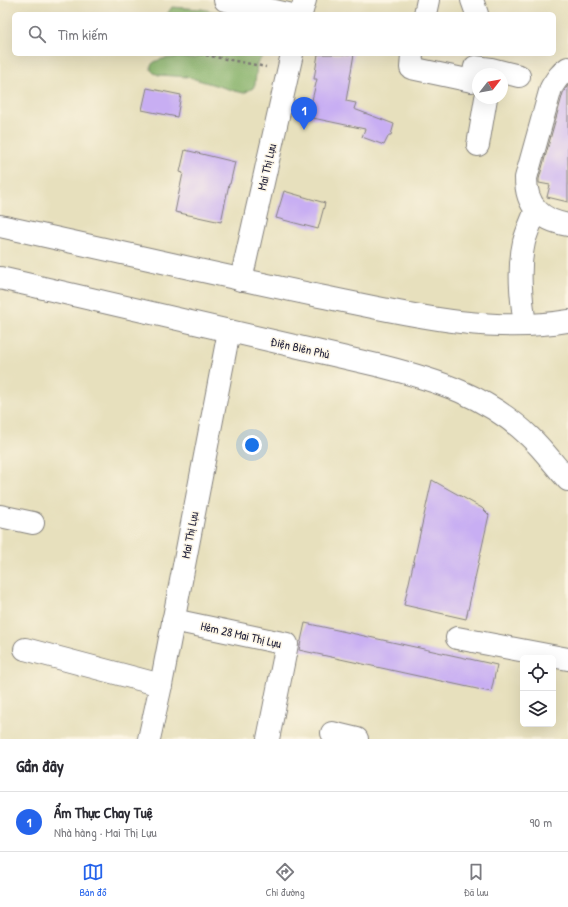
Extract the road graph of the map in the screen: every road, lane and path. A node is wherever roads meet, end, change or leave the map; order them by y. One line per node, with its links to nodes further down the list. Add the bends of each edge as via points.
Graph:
1 (225, 0): 5 (main road)
2 (305, 0): 6 (main road)
3 (428, 0): 7 (main road)
4 (472, 0): 8 (main road)
5 (279, 12)
6 (302, 12)
7 (425, 12)
8 (476, 12)
9 (220, 56): 11 (path)
10 (412, 56): 12 (main road, via 411,68 472,81 475,67)
11 (290, 63): 21 (main road, Mai Thị Lựu)
12 (490, 66): 14 (main road)
13 (568, 68): 17 (main road, via 558,76 551,88 526,178 527,194)
14 (519, 76)
15 (485, 104): 16 (main road)
16 (478, 145)
17 (536, 210): 18 (main road, via 552,221); 23 (main road, via 524,242 521,261 520,281)
18 (568, 225)
19 (0, 226): 21 (main road)
20 (0, 278): 24 (main road, Ðiện Biên Phủ)
21 (241, 280): 23 (main road, via 437,319 474,324)
22 (568, 321): 23 (main road)
23 (525, 325)
24 (229, 331): 25 (main road, Ðiện Biên Phủ, via 414,374 469,395 512,420 530,436); 28 (main road, Mai Thị Lựu)
25 (568, 480)
26 (0, 516): 27 (main road)
27 (33, 523)
28 (173, 620): 32 (main road, Mai Thị Lựu); 35 (main road, Hẻm 28 Mai Thị Lựu, via 287,644)
29 (457, 638): 31 (main road)
30 (25, 649): 32 (main road)
31 (568, 659)
32 (162, 685): 34 (main road, Mai Thị Lựu)
33 (332, 733): 36 (main road)
34 (149, 739)
35 (268, 739)
36 (357, 739)

